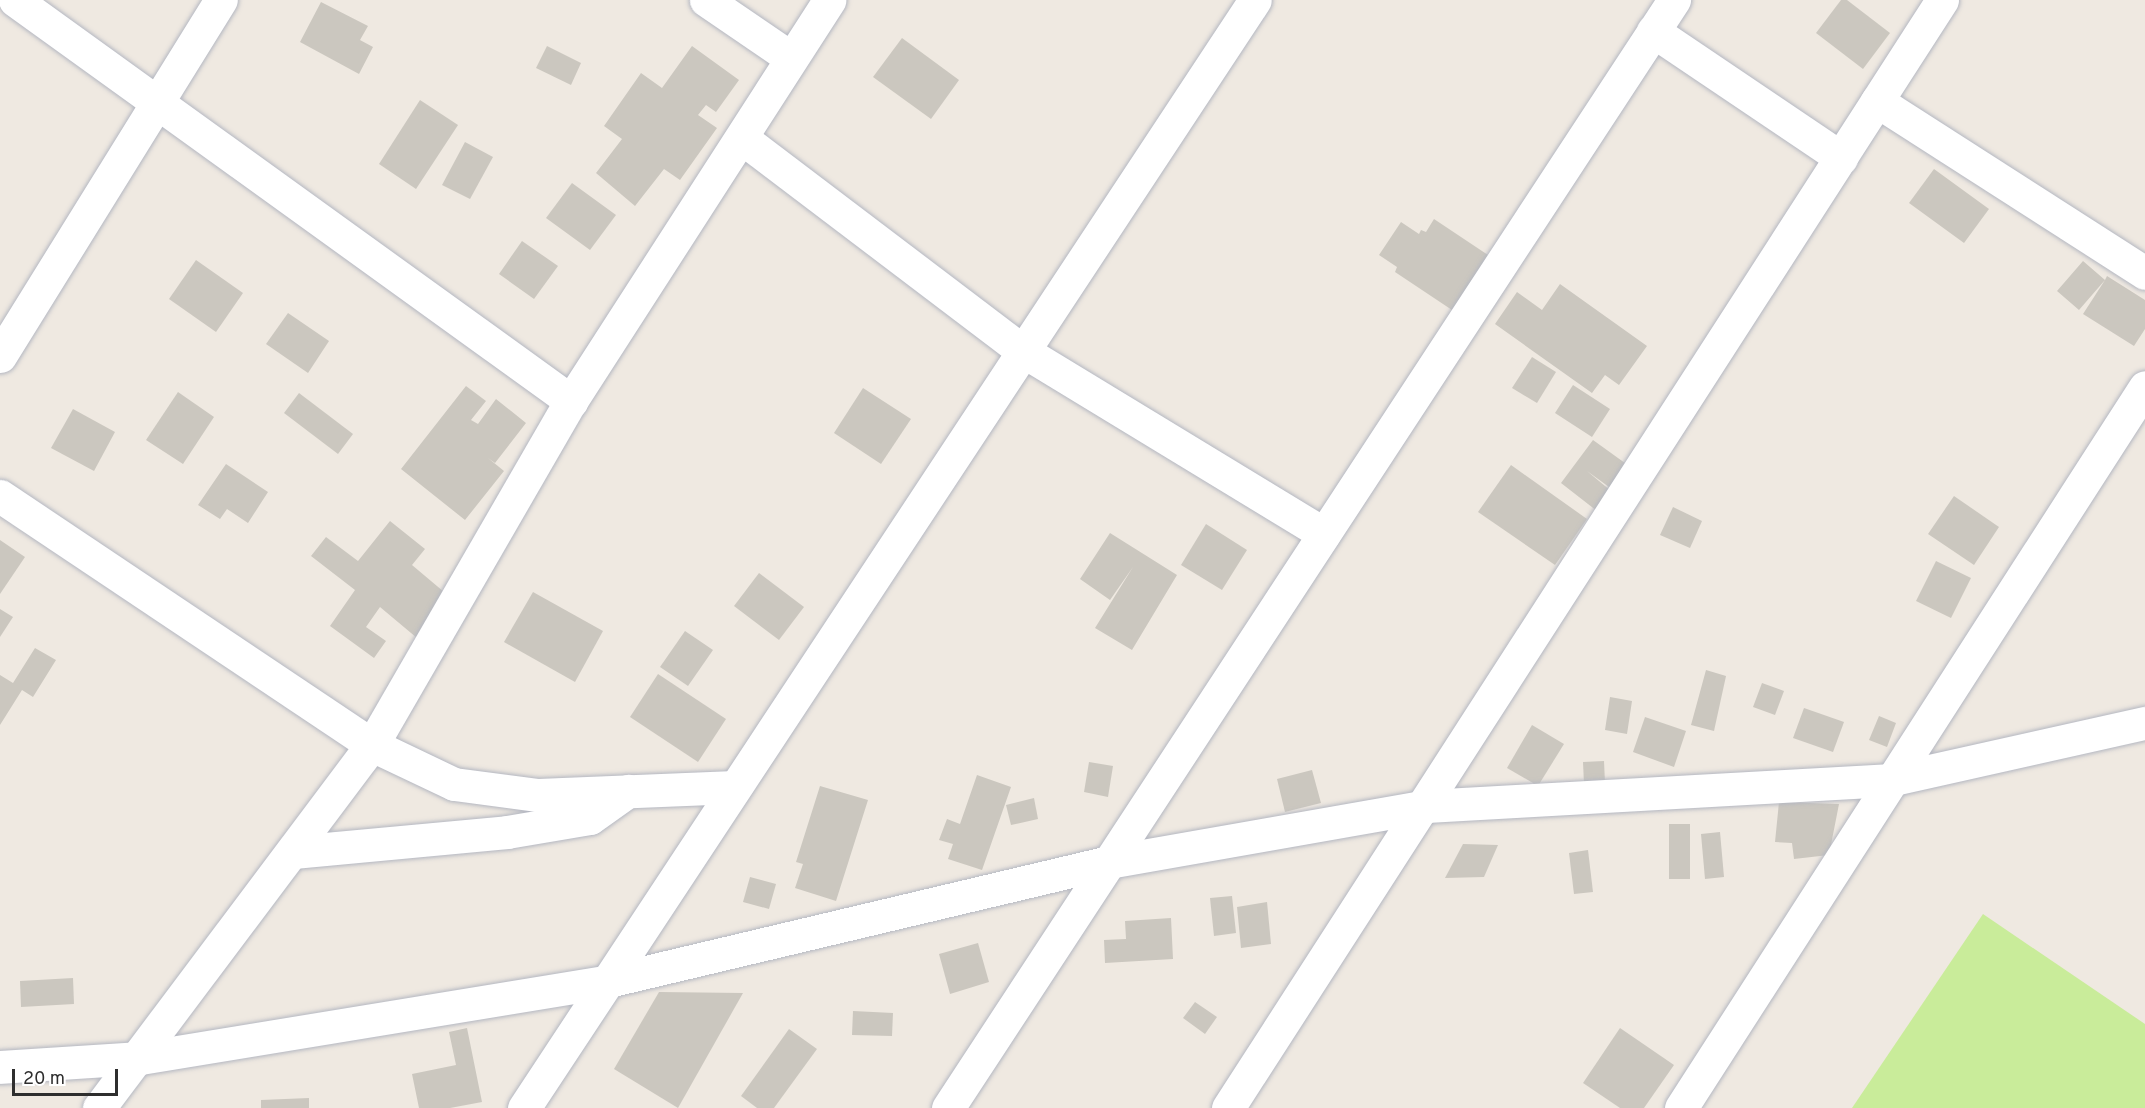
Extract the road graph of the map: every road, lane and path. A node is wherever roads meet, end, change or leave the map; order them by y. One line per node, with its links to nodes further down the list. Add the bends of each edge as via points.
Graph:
1 (15, 0): 11 (street)
2 (221, 0): 11 (street)
3 (706, 0): 9 (street)
4 (829, 0): 9 (street)
5 (1255, 0): 15 (street)
6 (1674, 0): 8 (street)
7 (1942, 0): 10 (street)
8 (1653, 32): 13 (street); 20 (street)
9 (791, 58): 12 (street)
10 (1877, 101): 13 (street); 14 (street)
11 (158, 103): 16 (street); 18 (street)
12 (742, 138): 15 (street); 18 (street)
13 (1841, 158): 26 (street)
14 (2145, 273)
15 (1023, 351): 20 (street); 24 (street)
16 (0, 356)
17 (2145, 387): 23 (street)
18 (571, 401): 22 (street)
19 (0, 496): 22 (street)
20 (1324, 534): 28 (street)
21 (2145, 723): 23 (street)
22 (372, 745): 25 (street, via 454,784 538,795); 27 (street)
23 (1889, 780): 26 (street); 36 (street)
24 (735, 787): 25 (street); 29 (street)
25 (628, 791): 27 (street, via 590,818 507,832)
26 (1425, 806): 28 (street); 35 (street)
27 (292, 852): 30 (street)
28 (1109, 862): 29 (street); 34 (street)
29 (608, 981): 30 (street); 33 (street)
30 (140, 1058): 31 (street); 32 (street)
31 (0, 1067)
32 (99, 1108)
33 (524, 1108)
34 (948, 1108)
35 (1228, 1108)
36 (1682, 1108)

